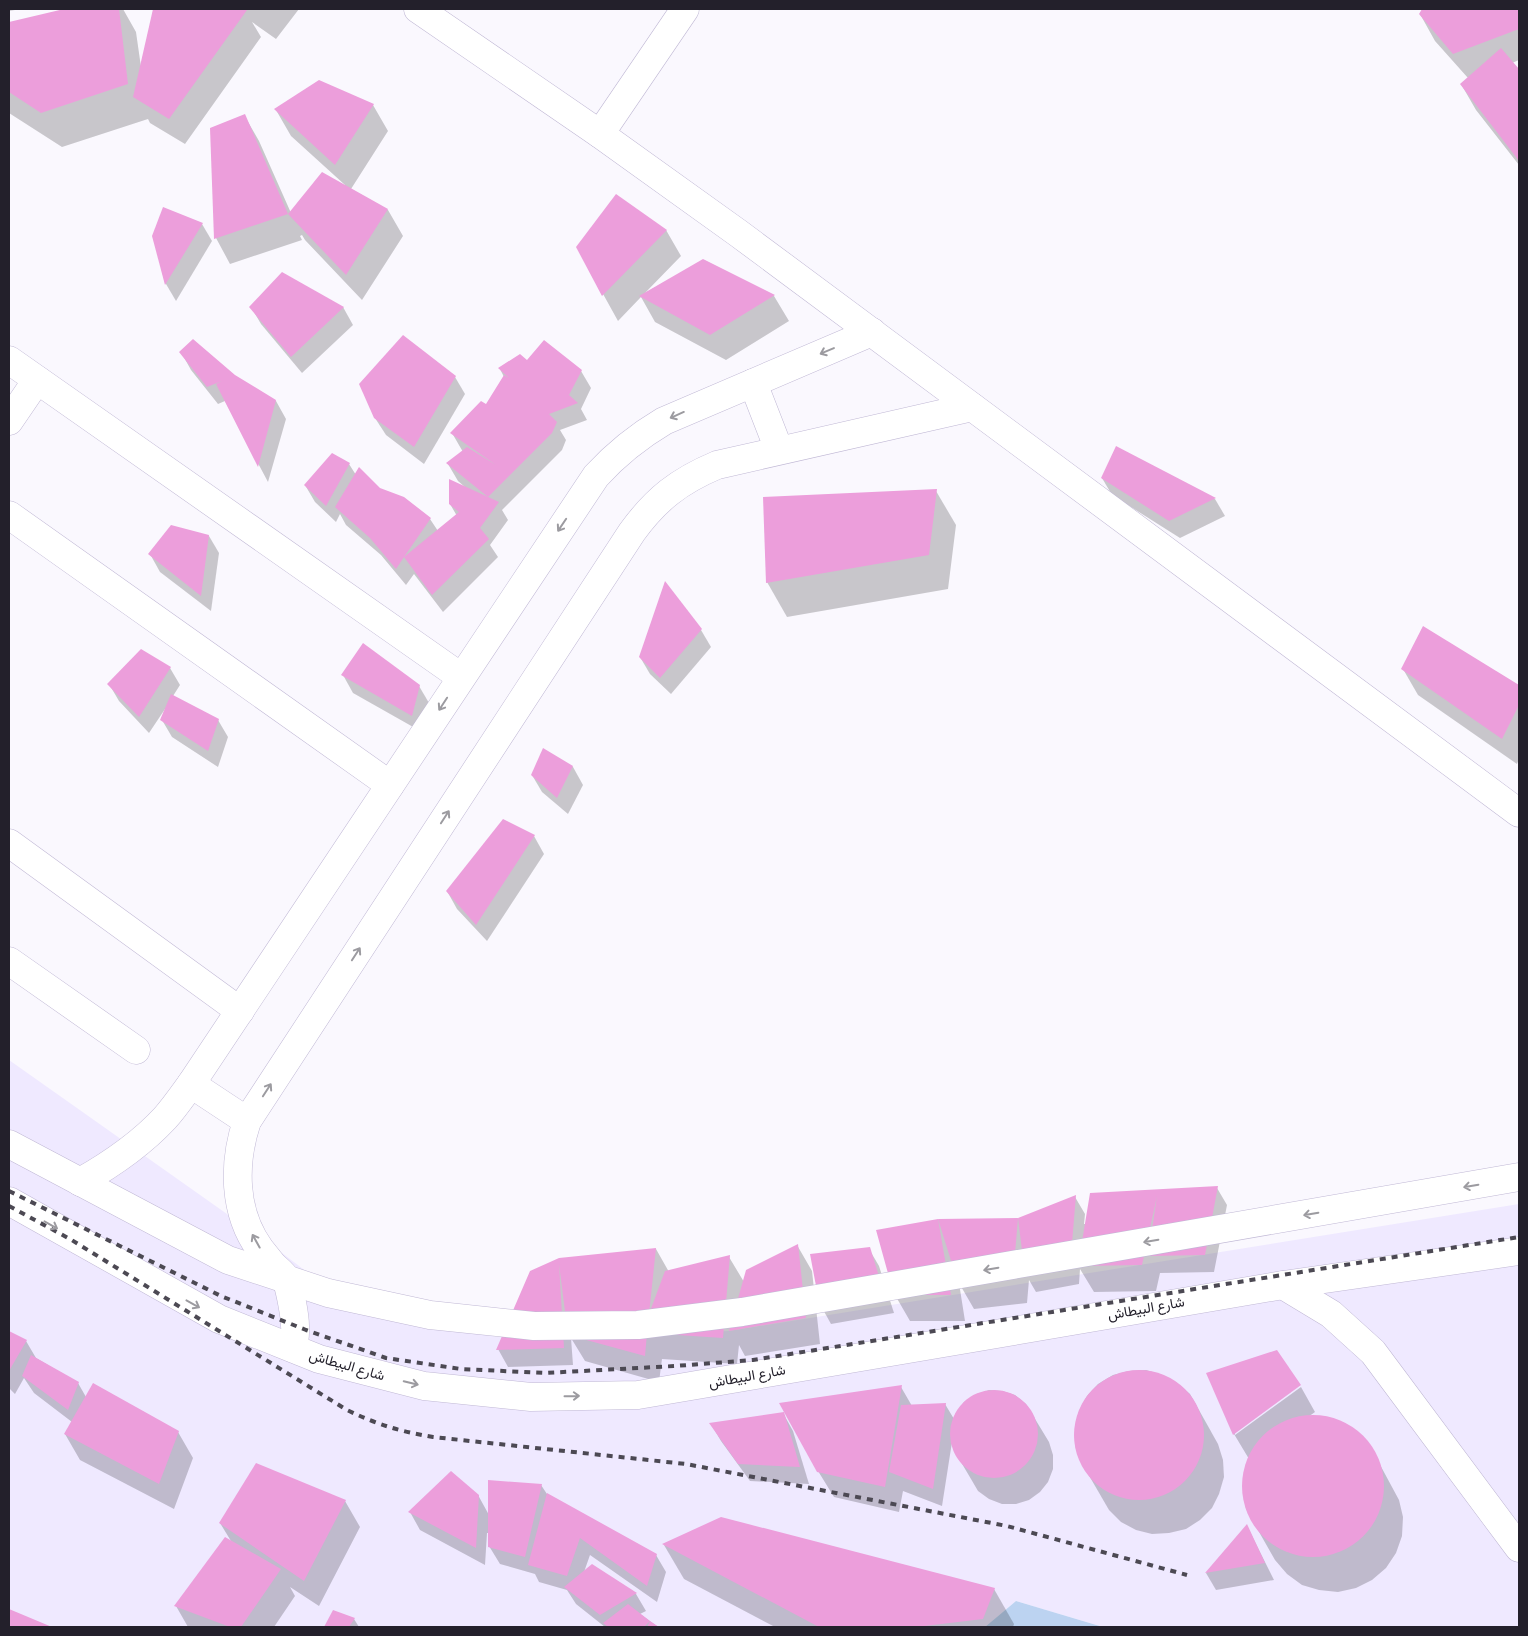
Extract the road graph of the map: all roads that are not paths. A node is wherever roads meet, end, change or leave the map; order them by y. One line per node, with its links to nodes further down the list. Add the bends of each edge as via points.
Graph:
1 (418, 9): 3 (lane)
2 (685, 9): 3 (lane)
3 (600, 134): 4 (lane)
4 (872, 332): 7 (lane, one-way to 7); 8 (lane)
5 (9, 360): 6 (lane)
6 (37, 380): 9 (lane); 12 (lane)
7 (753, 383): 10 (lane); 12 (lane, one-way to 12, via 664,421 614,456 581,496)
8 (972, 407): 10 (lane); 14 (lane)
9 (9, 420)
10 (779, 450): 20 (lane, one-way to 10, via 643,516 657,501 694,475 717,465)
11 (9, 515): 13 (lane)
12 (461, 677): 13 (lane, one-way to 13)
13 (390, 784): 17 (lane)
14 (1519, 813)
15 (9, 842): 17 (lane)
16 (9, 961): 18 (lane)
17 (240, 1010): 19 (lane)
18 (136, 1050)
19 (192, 1084): 20 (lane); 23 (lane, via 166,1117 140,1142 112,1164)
20 (247, 1121): 26 (lane, one-way to 20, via 258,1246 241,1206 237,1163)
21 (9, 1144): 23 (lane)
22 (1519, 1178): 26 (lane, one-way to 26, via 752,1311 638,1325 534,1326 430,1315 328,1293)
23 (80, 1182): 26 (lane, via 228,1260)
24 (9, 1201): 28 (lane, شارع البيطاش, one-way to 28, via 219,1319)
25 (1519, 1251): 27 (lane, شارع البيطاش)
26 (287, 1279): 28 (lane, via 295,1326)
27 (1283, 1285): 28 (lane, شارع البيطاش, one-way to 27, via 319,1360 424,1386 530,1397 638,1395); 29 (lane, via 1331,1314 1373,1352)
28 (293, 1348)
29 (1519, 1548)

